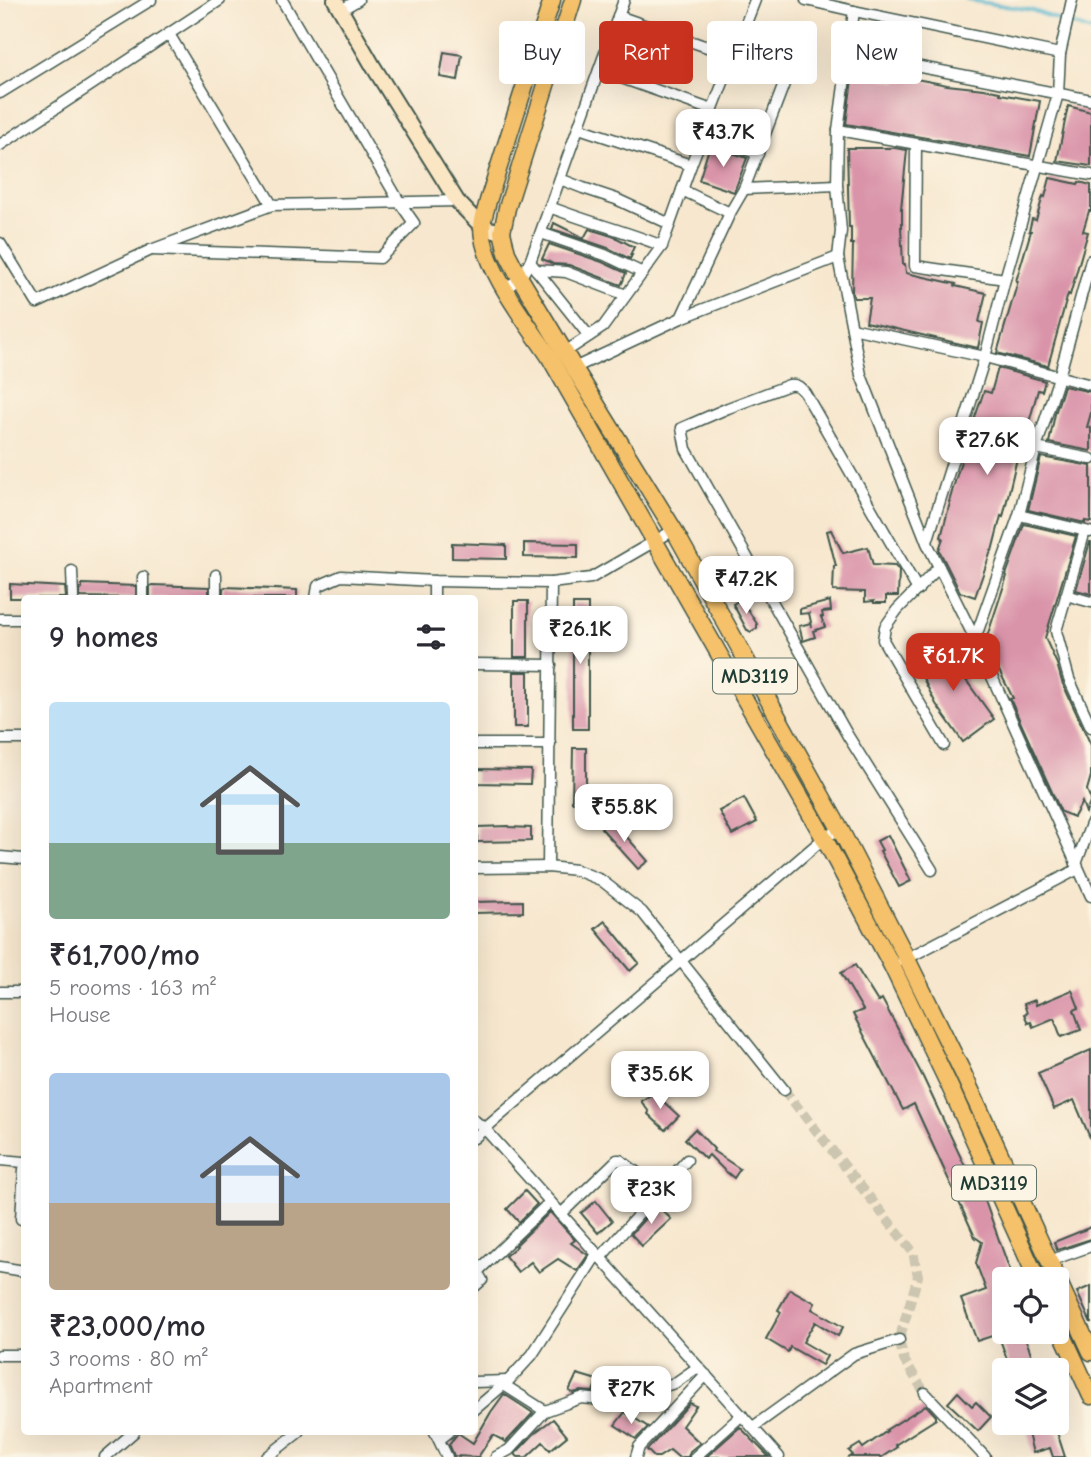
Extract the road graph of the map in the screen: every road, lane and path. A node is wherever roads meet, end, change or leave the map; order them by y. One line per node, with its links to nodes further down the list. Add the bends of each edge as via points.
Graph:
1 (151, 0): 26 (street)
2 (220, 0): 17 (street)
3 (282, 0): 44 (street)
4 (358, 0): 11 (street)
5 (552, 0): 49 (main road, MD3119)
6 (573, 0): 50 (main road)
7 (624, 0): 13 (street)
8 (755, 0): 15 (street)
9 (810, 0): 12 (street)
10 (1072, 0): 19 (street)
11 (338, 5): 43 (street)
12 (853, 11): 16 (street); 19 (street)
13 (618, 16): 14 (street); 18 (street)
14 (616, 21)
15 (747, 21)
16 (852, 21)
17 (169, 34): 34 (street); 45 (street)
18 (707, 46)
19 (1060, 54): 27 (street)
20 (922, 67): 27 (street)
21 (599, 71): 30 (street)
22 (637, 84): 29 (street)
23 (722, 84): 29 (street)
24 (784, 84): 35 (street)
25 (844, 84): 31 (street)
26 (0, 93)
27 (1058, 94): 28 (street); 37 (street)
28 (1091, 100)
29 (712, 110): 32 (street)
30 (579, 128): 36 (street); 39 (street)
31 (838, 130): 33 (street); 40 (street)
32 (703, 133): 35 (street); 36 (street)
33 (916, 144): 37 (street); 60 (street, via 915,266)
34 (0, 145)
35 (758, 154): 41 (street)
36 (691, 165): 42 (street)
37 (1038, 166): 38 (street); 60 (street)
38 (1091, 175)
39 (560, 179): 46 (street); 48 (street)
40 (837, 185): 41 (street); 55 (street)
41 (744, 189): 47 (street)
42 (682, 190): 47 (street); 48 (street)
43 (457, 201): 44 (street); 49 (street)
44 (400, 203): 45 (street); 54 (street, via 414,223 380,258)
45 (272, 205): 54 (street)
46 (550, 207): 51 (street); 53 (street)
47 (730, 213): 63 (street)
48 (670, 224): 53 (street)
49 (482, 227): 50 (street); 61 (main road, MD3119, via 485,246)
50 (502, 232): 59 (main road, MD3119)
51 (541, 233): 57 (street); 58 (street)
52 (0, 243): 54 (street, via 37,303)
53 (662, 246): 58 (street)
54 (151, 250)
55 (838, 257): 63 (street); 64 (street)
56 (1091, 260): 69 (street)
57 (533, 266): 59 (street); 62 (street, via 566,272); 65 (street)
58 (643, 273): 62 (street)
59 (520, 278): 61 (street); 66 (main road, MD3119)
60 (1005, 279): 67 (street)
61 (505, 289): 66 (main road, MD3119)
62 (626, 295): 65 (street, via 603,327)
63 (681, 317): 68 (street)
64 (852, 328): 67 (street); 77 (street, via 861,375)
65 (589, 336): 66 (street)
66 (558, 357): 68 (main road, MD3119); 76 (main road, MD3119)
67 (985, 357): 69 (street); 77 (street)
68 (574, 368): 74 (main road, MD3119)
69 (1059, 377): 70 (street); 71 (street)
70 (1091, 385)
71 (1036, 447): 72 (street); 73 (street)
72 (1091, 459)
73 (1019, 514): 75 (street); 94 (street)
74 (674, 530): 76 (street); 104 (main road, MD3119)
75 (1088, 531): 90 (street)
76 (655, 542): 83 (street, via 591,578); 105 (main road, MD3119)
77 (927, 543): 78 (street)
78 (939, 568): 84 (street); 94 (street)
79 (72, 571): 85 (street)
80 (216, 575): 87 (street)
81 (143, 577): 86 (street)
82 (434, 581): 83 (street); 88 (street, via 341,576 318,586); 89 (street)
83 (551, 583): 96 (street)
84 (918, 590): 102 (street, via 885,627 883,640); 111 (street, via 800,387 789,385 682,428 686,449 750,564 848,736)
85 (72, 595)
86 (143, 595)
87 (216, 595)
88 (316, 595)
89 (434, 595)
90 (1066, 596): 91 (street); 97 (street, via 1056,631 1069,679)
91 (1091, 601)
92 (0, 619): 93 (street)
93 (21, 619)
94 (975, 639): 108 (street)
95 (478, 664): 96 (street)
96 (551, 665): 101 (street)
97 (1091, 727)
98 (0, 739): 99 (street)
99 (21, 739)
100 (478, 744): 101 (street)
101 (550, 744): 109 (street)
102 (944, 746)
103 (1091, 824): 108 (street)
104 (840, 829): 105 (street); 114 (main road, MD3119)
105 (824, 838): 113 (street); 114 (main road, MD3119)
106 (0, 857): 107 (street)
107 (21, 859)
108 (1077, 866): 112 (street); 114 (street)
109 (548, 867): 110 (street); 113 (street, via 576,870 601,880 642,912)
110 (478, 868)
111 (932, 870)
112 (1091, 896)
113 (680, 962): 117 (street); 119 (street)
114 (899, 963): 129 (main road, MD3119, via 962,1071); 131 (main road, MD3119)
115 (0, 992): 116 (street)
116 (21, 992)
117 (784, 1090)
118 (478, 1123): 119 (street)
119 (485, 1129): 120 (street); 125 (street)
120 (478, 1135)
121 (0, 1160): 123 (street)
122 (687, 1160): 124 (street)
123 (21, 1162)
124 (660, 1190): 126 (street, via 617,1160); 128 (street)
125 (550, 1202): 126 (street); 133 (street)
126 (561, 1214): 128 (street)
127 (1091, 1245): 129 (street)
128 (598, 1256): 139 (street); 142 (street, via 532,1355)
129 (1049, 1261): 136 (main road, MD3119)
130 (0, 1267): 132 (street)
131 (1032, 1267)
132 (21, 1270)
133 (478, 1271)
134 (899, 1340): 148 (street, via 854,1354)
135 (1067, 1344): 144 (main road)
136 (1090, 1347)
137 (0, 1354): 138 (street)
138 (21, 1355)
139 (698, 1367): 140 (street); 146 (street, via 675,1383 612,1401 581,1398)
140 (706, 1375): 147 (street); 156 (street, via 639,1447)
141 (478, 1382): 142 (street)
142 (506, 1383): 145 (street); 146 (street)
143 (925, 1394): 159 (street)
144 (1091, 1396)
145 (478, 1407)
146 (545, 1411): 155 (street, via 509,1451)
147 (742, 1415): 148 (street); 157 (street)
148 (753, 1427): 158 (street)
149 (131, 1435): 152 (street)
150 (295, 1435): 153 (street)
151 (437, 1435): 154 (street)
152 (105, 1457)
153 (267, 1457)
154 (446, 1457)
155 (496, 1457)
156 (636, 1457)
157 (695, 1457)
158 (779, 1457)
159 (985, 1457)

